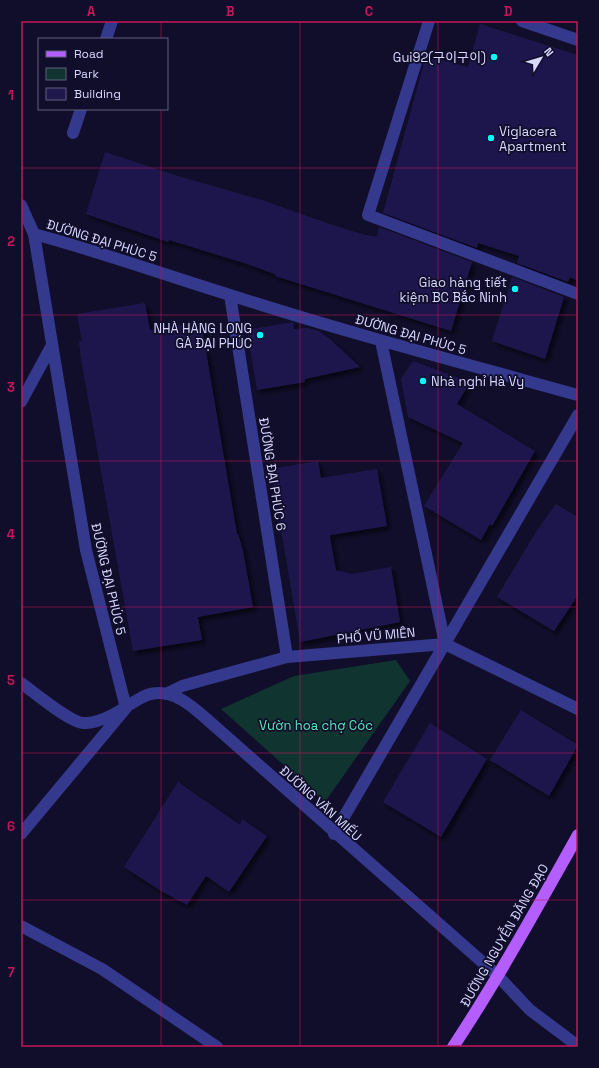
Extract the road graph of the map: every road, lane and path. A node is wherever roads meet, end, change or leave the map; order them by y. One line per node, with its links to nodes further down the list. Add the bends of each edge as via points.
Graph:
1 (112, 21): 4 (street)
2 (429, 21): 10 (street, via 368,215)
3 (522, 21): 5 (street)
4 (106, 38)
5 (578, 40)
6 (82, 110): 7 (street)
7 (73, 133)
8 (21, 205): 9 (street)
9 (34, 234): 11 (street, ĐƯỜNG ĐẠI PHÚC 5, via 90,249); 13 (street, ĐƯỜNG ĐẠI PHÚC 5)
10 (578, 294)
11 (230, 296): 12 (street, ĐƯỜNG ĐẠI PHÚC 5); 18 (street, ĐƯỜNG ĐẠI PHÚC 6)
12 (381, 340): 14 (street, ĐƯỜNG ĐẠI PHÚC 5); 17 (street)
13 (52, 345): 15 (street); 21 (street, ĐƯỜNG ĐẠI PHÚC 5, via 86,550)
14 (578, 395)
15 (21, 402)
16 (578, 415): 17 (street)
17 (445, 644): 18 (street, PHỐ VŨ MIÊN); 22 (street); 24 (street)
18 (287, 657): 20 (street, PHỐ VŨ MIÊN, via 182,686)
19 (21, 684): 21 (street, via 71,719 83,723 100,720)
20 (166, 694): 21 (street, via 160,692 147,696); 24 (street, ĐƯỜNG VĂN MIẾU, via 173,695 193,708)
21 (126, 708): 23 (street)
22 (578, 709)
23 (21, 834)
24 (334, 834): 27 (street, ĐƯỜNG VĂN MIẾU)
25 (578, 835): 27 (main road, ĐƯỜNG NGUYỄN ĐĂNG ĐẠO)
26 (21, 926): 29 (street, via 102,969)
27 (498, 975): 28 (street, ĐƯỜNG VĂN MIẾU, via 530,1010); 30 (main road, ĐƯỜNG NGUYỄN ĐĂNG ĐẠO)
28 (578, 1046)
29 (217, 1047)
30 (453, 1047)

